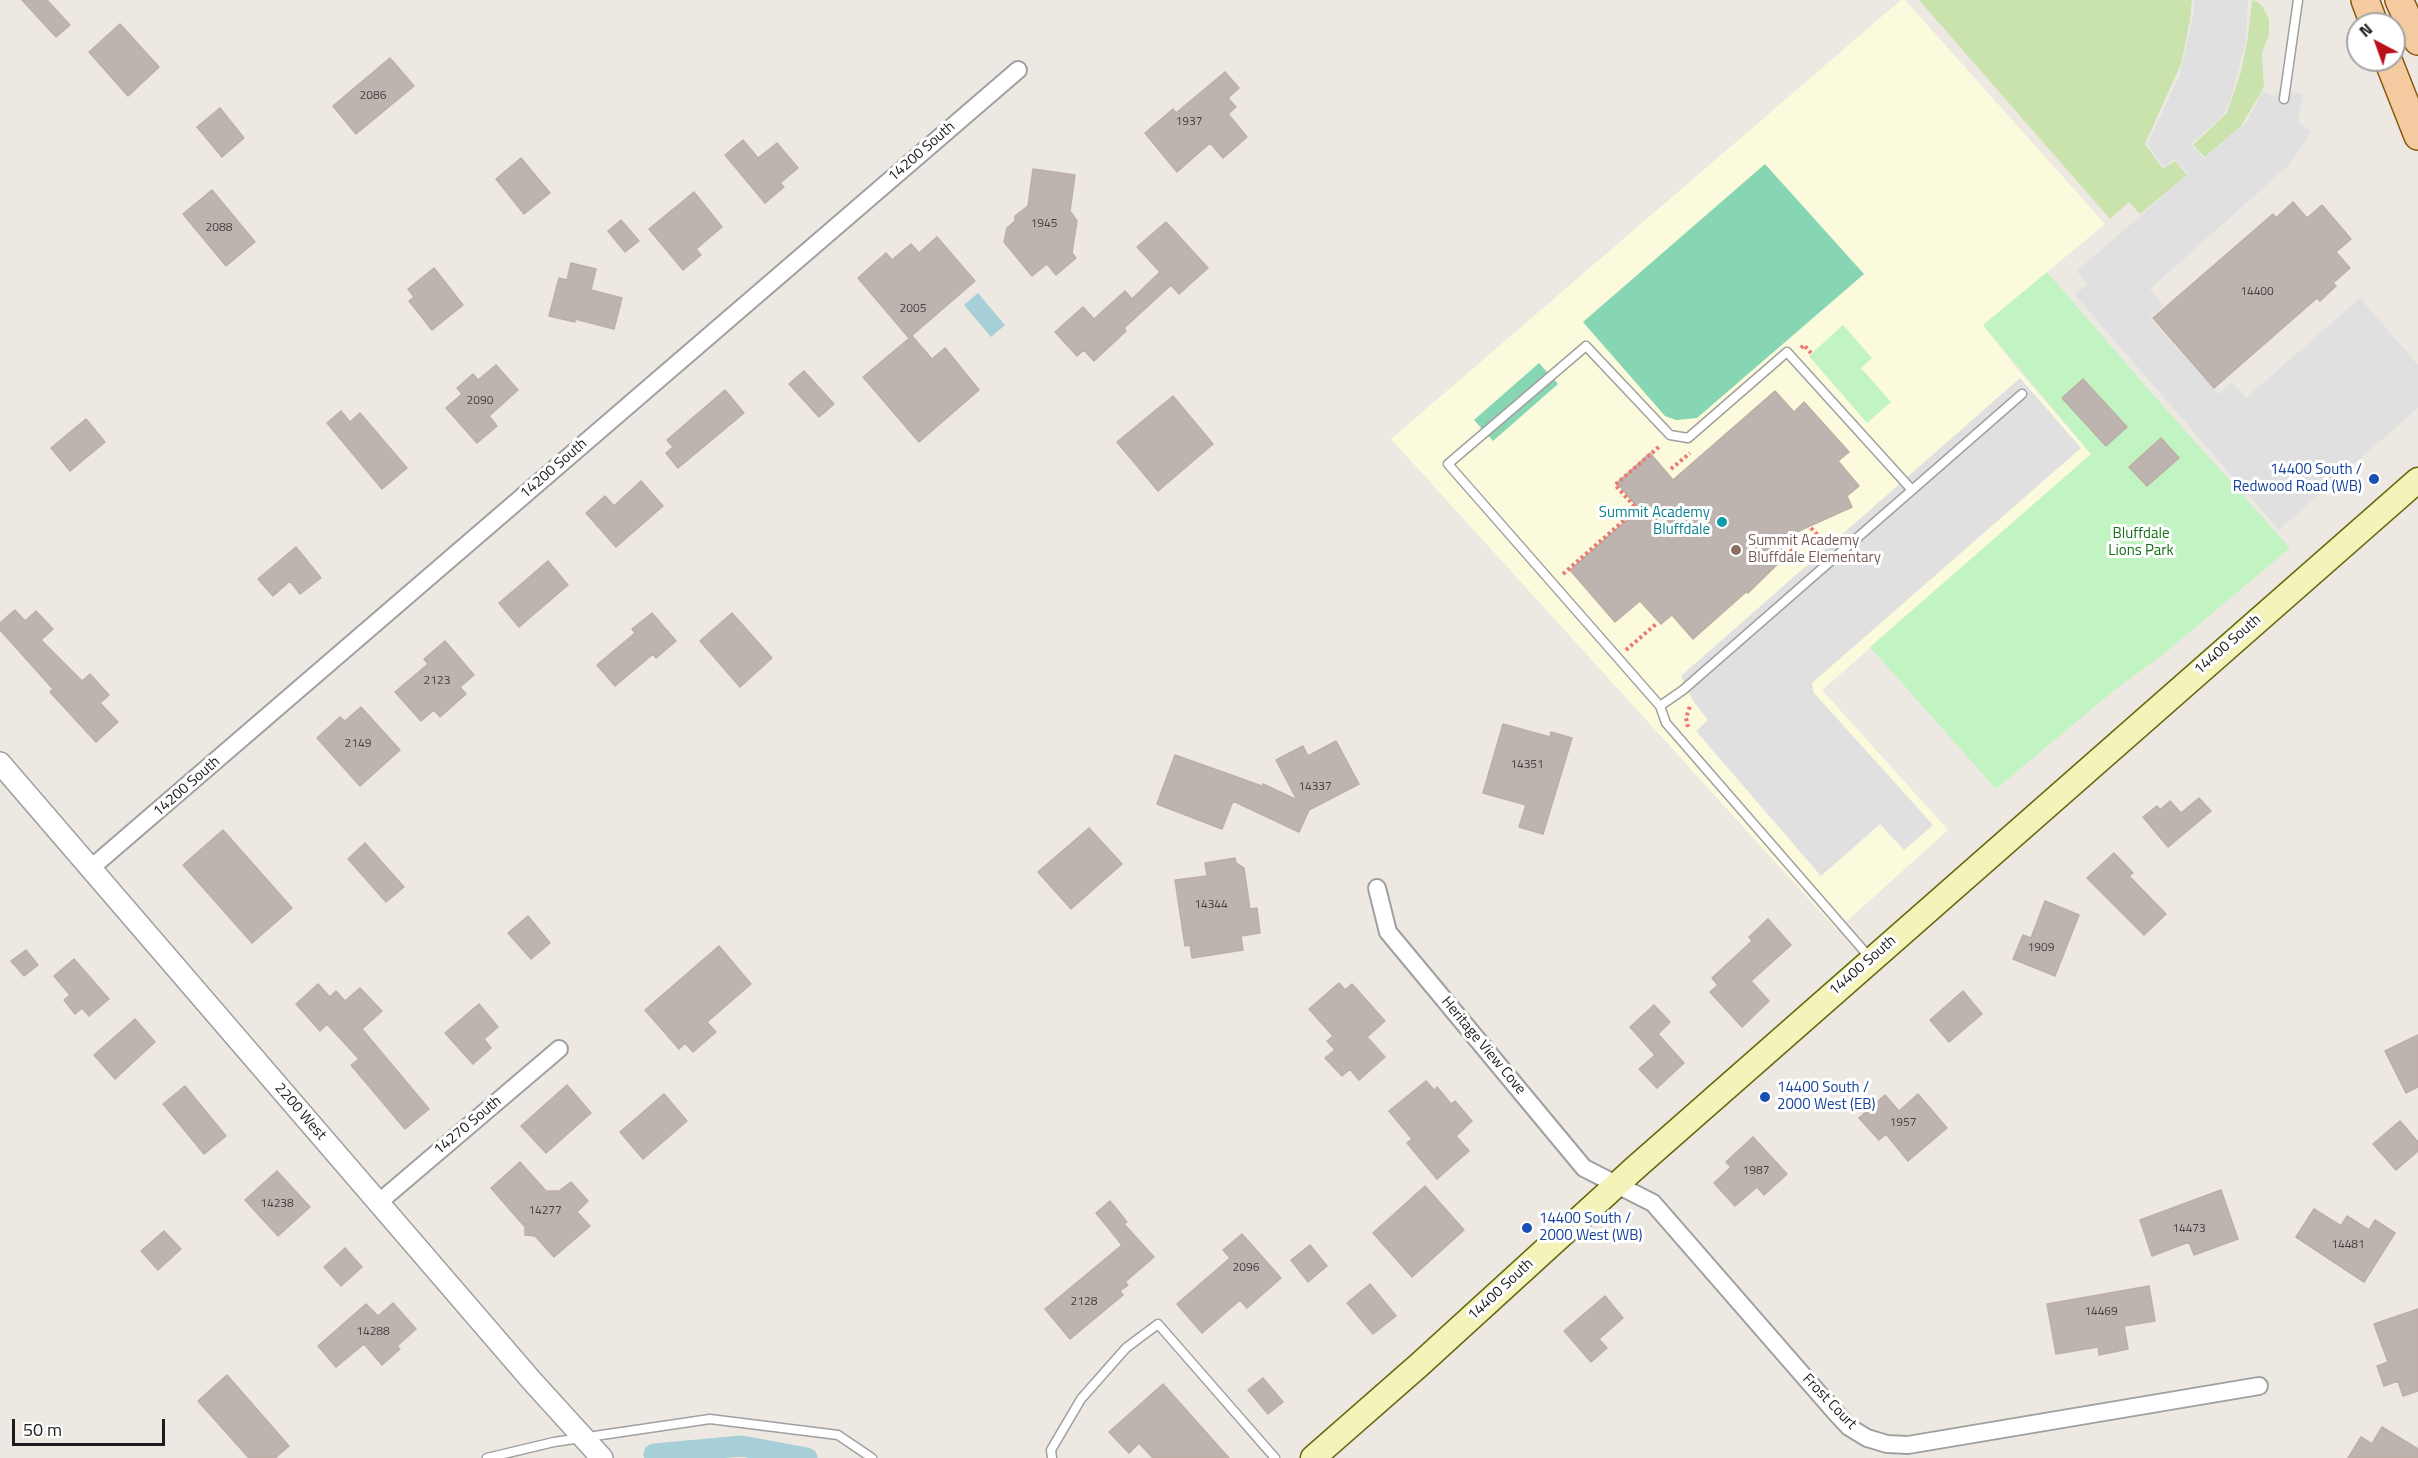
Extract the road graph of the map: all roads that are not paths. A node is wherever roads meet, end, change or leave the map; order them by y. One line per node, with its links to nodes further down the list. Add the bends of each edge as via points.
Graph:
1 (2298, 0): 6 (lane)
2 (2399, 0): 3 (main road)
3 (2418, 41)
4 (1018, 70): 13 (street, 14200 South)
5 (2393, 72): 7 (main road)
6 (2284, 99)
7 (2418, 136)
8 (2022, 394): 10 (lane)
9 (2416, 486): 15 (main road, 14400 South)
10 (1912, 490): 11 (lane); 11 (lane, via 1787,352 1688,438 1670,435 1586,346 1448,464)
11 (1660, 706): 15 (lane, via 1666,723)
12 (3, 772): 13 (street, 2200 West)
13 (91, 868): 18 (street, 2200 West)
14 (1377, 888): 17 (street, Heritage View Cove, via 1388,932 1584,1168)
15 (1872, 959): 17 (main road, 14400 South)
16 (559, 1049): 18 (street, 14270 South)
17 (1617, 1184): 19 (street, Frost Court, via 1653,1203 1835,1412 1867,1438 1908,1445); 26 (main road, 14400 South)
18 (378, 1203): 20 (street, 2200 West)
19 (2259, 1386)
20 (583, 1437): 21 (lane); 22 (street, 2200 West); 23 (lane, via 710,1419 838,1435)
21 (487, 1458)
22 (602, 1458)
23 (872, 1458)
24 (1052, 1458): 25 (lane, via 1051,1450 1081,1399 1126,1348 1158,1324)
25 (1275, 1458)
26 (1313, 1458)

